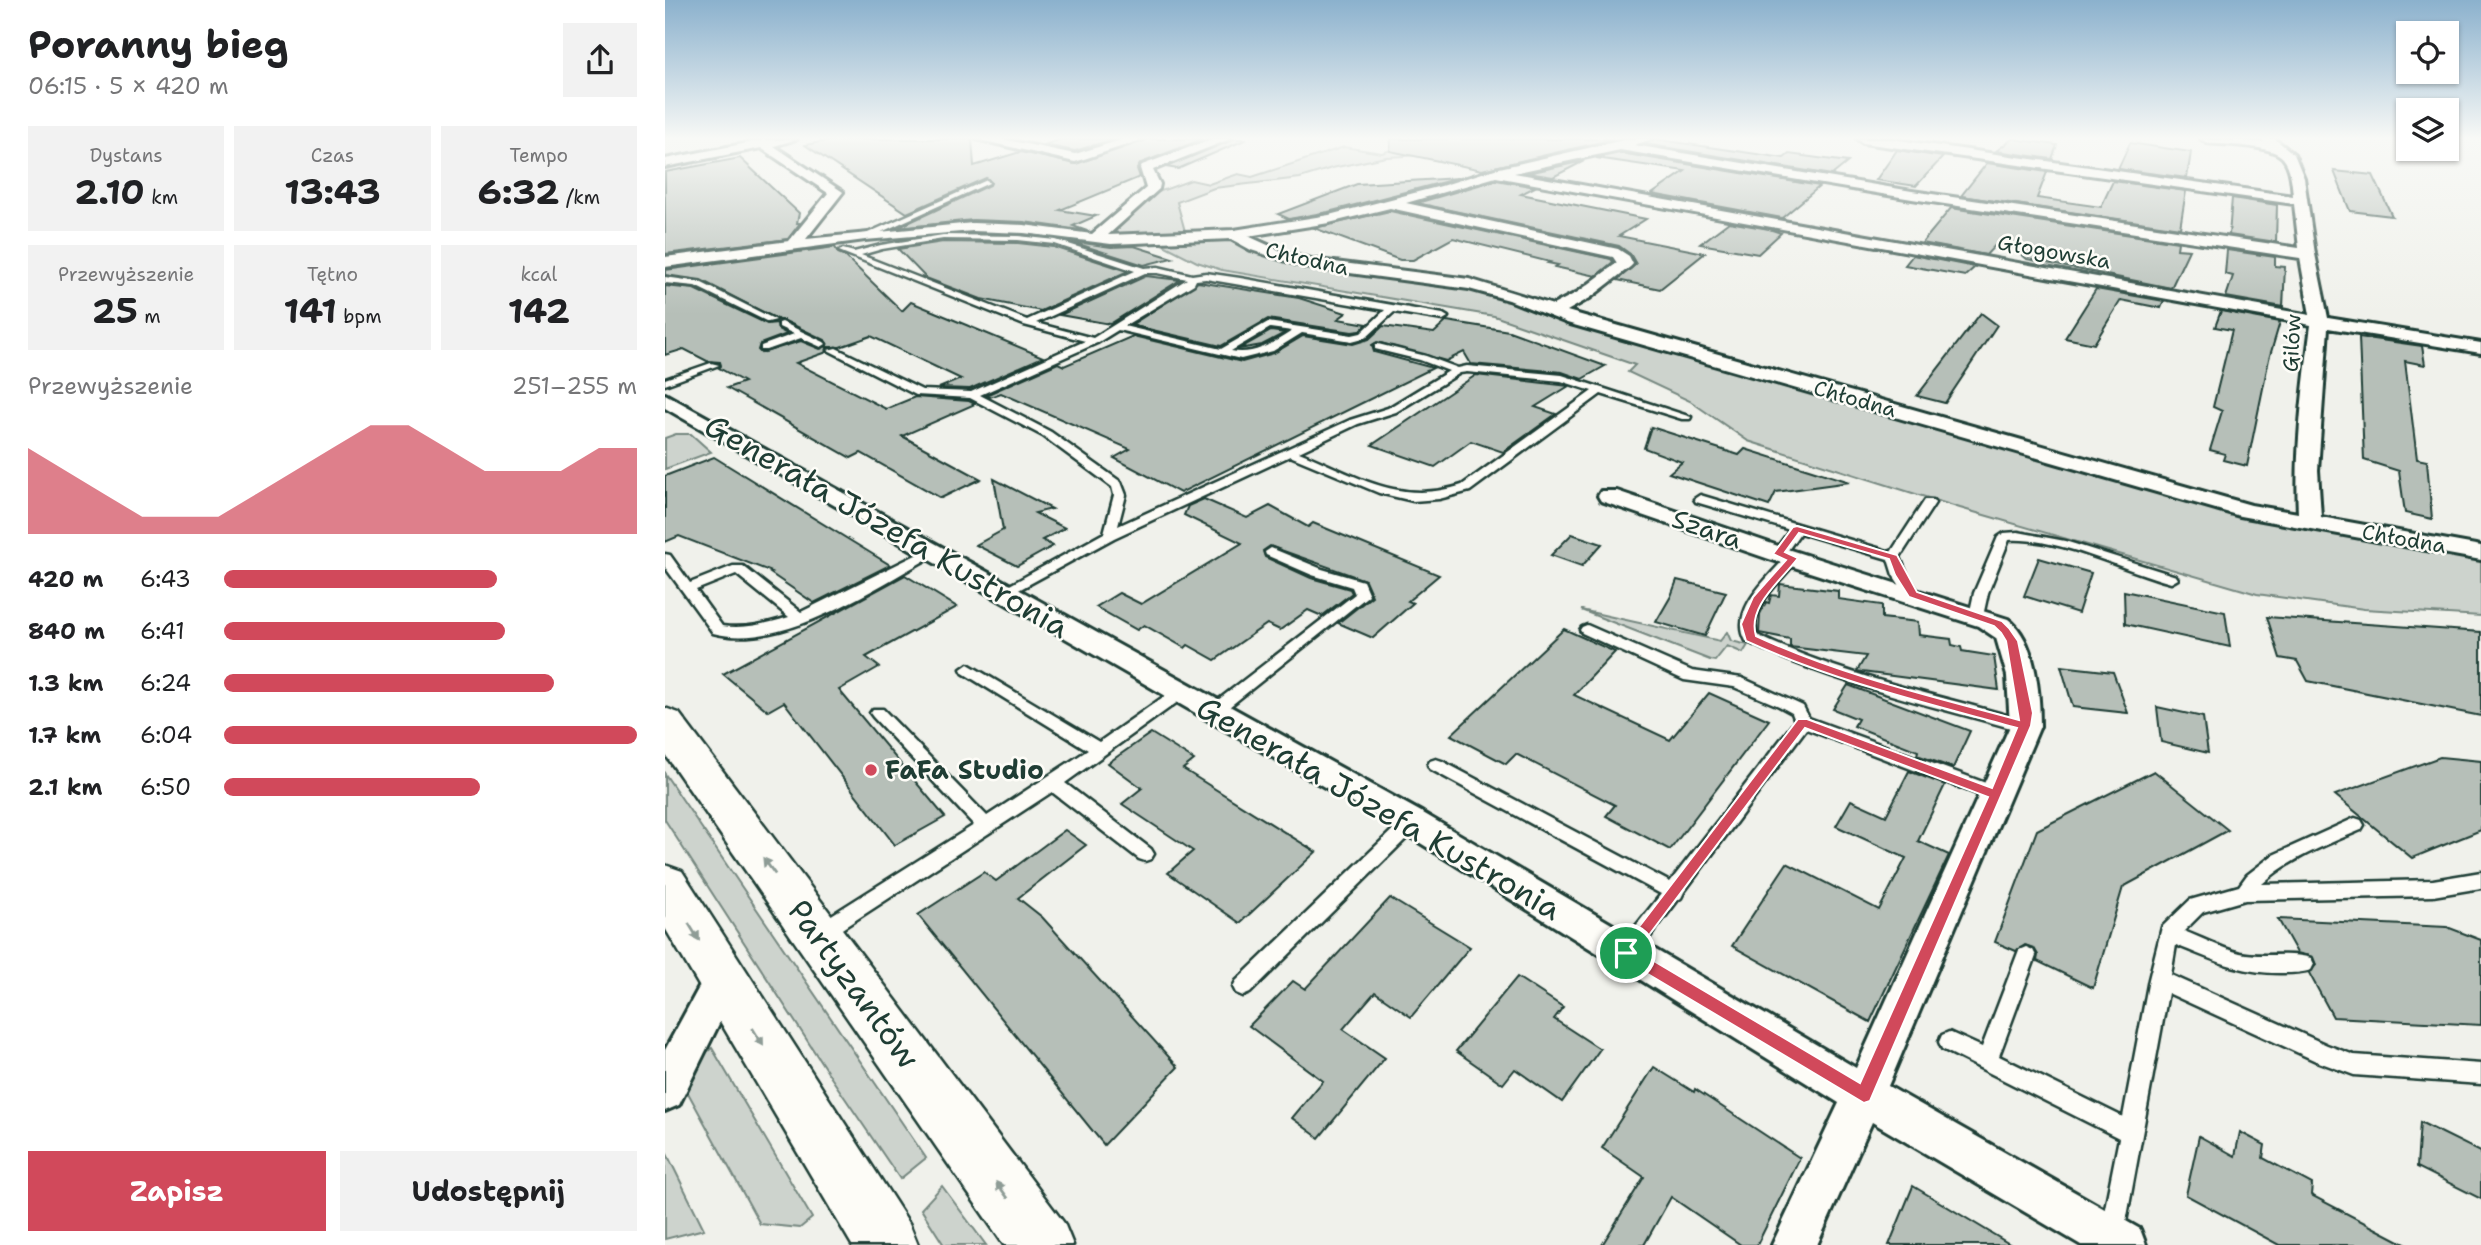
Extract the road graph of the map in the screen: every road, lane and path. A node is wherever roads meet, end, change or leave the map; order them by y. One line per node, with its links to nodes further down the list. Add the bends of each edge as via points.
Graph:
1 (832, 197): 14 (street)
2 (953, 197): 12 (lane)
3 (1142, 197): 13 (street)
4 (1413, 197): 10 (street)
5 (1629, 197): 26 (street, Głogowska)
6 (1926, 197): 16 (street)
7 (2274, 197): 9 (street)
8 (2301, 197): 9 (street, Gilów)
9 (2302, 201): 16 (street, Gilów)
10 (1390, 204): 11 (street, via 1306,224); 23 (street, via 1624,259 1625,264 1603,282)
11 (1234, 234): 13 (street); 23 (street, Chłodna, via 1281,256 1457,281)
12 (865, 236): 13 (street, via 997,227); 14 (street)
13 (1095, 239)
14 (792, 247): 18 (street)
15 (843, 251): 17 (lane)
16 (2307, 254): 26 (street, Gilów)
17 (854, 256): 19 (lane, via 943,237 1018,238 1056,242); 27 (lane)
18 (665, 262)
19 (1143, 271): 20 (lane); 27 (lane)
20 (1192, 278): 22 (lane, via 1240,281); 29 (lane)
21 (665, 280): 25 (lane, via 697,284)
22 (1392, 309): 24 (lane); 30 (lane, via 1359,337)
23 (1554, 311): 50 (street, Chłodna, via 2197,497)
24 (1443, 317)
25 (771, 320)
26 (2320, 321): 36 (street, Głogowska); 50 (street, Gilów, via 2308,458)
27 (1027, 323): 32 (lane)
28 (782, 325): 31 (lane)
29 (1119, 328): 32 (lane); 38 (lane)
30 (1302, 329): 38 (lane, via 1257,353); 38 (lane, via 1264,326)
31 (801, 335): 33 (lane); 35 (lane)
32 (1094, 341): 43 (lane)
33 (821, 344)
34 (1378, 347): 40 (lane)
35 (764, 348)
36 (2481, 348)
37 (833, 350): 43 (lane, via 921,393)
38 (1224, 351)
39 (714, 365): 41 (lane)
40 (1457, 370): 42 (lane, via 1562,378); 46 (lane, via 1392,410)
41 (665, 382)
42 (1599, 390): 45 (lane); 46 (lane, via 1466,488 1450,493 1429,497 1391,493)
43 (972, 395): 52 (lane, via 1047,434 1117,485 1120,495)
44 (665, 400): 53 (street, Generała Józefa Kustronia)
45 (1686, 417)
46 (1290, 452): 52 (lane)
47 (1609, 496): 56 (street, Szara)
48 (1700, 499): 51 (lane)
49 (1929, 503): 57 (lane)
50 (2310, 523): 55 (street, Chłodna)
51 (1797, 529): 56 (lane); 57 (lane)
52 (1110, 535): 61 (lane)
53 (930, 552): 61 (street, Generała Józefa Kustronia); 64 (lane)
54 (1271, 552): 68 (lane, via 1317,572 1351,580 1362,595)
55 (2481, 553)
56 (1786, 556): 62 (street, Szara); 72 (lane, via 1757,600 1747,624 1751,638 1792,658)
57 (1894, 557): 62 (lane)
58 (665, 558): 60 (lane)
59 (2171, 579): 63 (lane, via 2039,538 2010,535 2004,537)
60 (687, 589): 64 (lane, via 738,569); 64 (lane, via 711,623 724,633 761,631)
61 (1004, 594): 67 (street, Generała Józefa Kustronia)
62 (1913, 595): 63 (street, Szara)
63 (1976, 616): 72 (street, Szara, via 1998,624 2012,641 2027,713)
64 (799, 618)
65 (1587, 630): 70 (lane, via 1689,676 1738,682 1798,710)
66 (968, 669): 73 (lane)
67 (1181, 692): 68 (street, Generała Józefa Kustronia); 73 (lane)
68 (1214, 711): 77 (street, Generała Józefa Kustronia)
69 (878, 713): 79 (lane)
70 (1803, 722): 76 (lane); 84 (lane)
71 (665, 723): 86 (main road, Partyzantów, one-way to 71)
72 (2025, 726): 76 (street, Szara)
73 (1100, 750): 75 (lane)
74 (1436, 765): 84 (lane)
75 (1053, 783): 79 (lane); 80 (lane)
76 (1996, 794): 97 (street, Szara)
77 (1412, 822): 87 (street, Generała Józefa Kustronia); 92 (lane)
78 (2355, 825): 83 (lane, via 2267,866)
79 (986, 826): 86 (lane)
80 (1145, 854)
81 (2481, 880): 83 (lane, via 2433,888)
82 (665, 885): 90 (main road, one-way to 90)
83 (2245, 892): 85 (lane, via 2197,906)
84 (1675, 893): 87 (lane)
85 (2169, 933): 89 (lane, via 2238,961); 91 (lane)
86 (817, 934): 101 (main road, Partyzantów, one-way to 86)
87 (1626, 953): 97 (street, Generała Józefa Kustronia)
88 (2026, 956): 94 (lane)
89 (2304, 964)
90 (723, 979): 96 (street); 100 (main road, one-way to 100)
91 (2159, 979): 95 (lane, via 2354,1065); 98 (lane)
92 (1243, 987)
93 (1949, 1042): 94 (lane)
94 (1987, 1061): 98 (lane)
95 (2481, 1074)
96 (665, 1091)
97 (1864, 1095): 99 (street, Generała Józefa Kustronia); 102 (street, Szara)
98 (2132, 1133): 99 (lane)
99 (2117, 1241)
100 (887, 1245)
101 (1042, 1245)
102 (1794, 1245)

